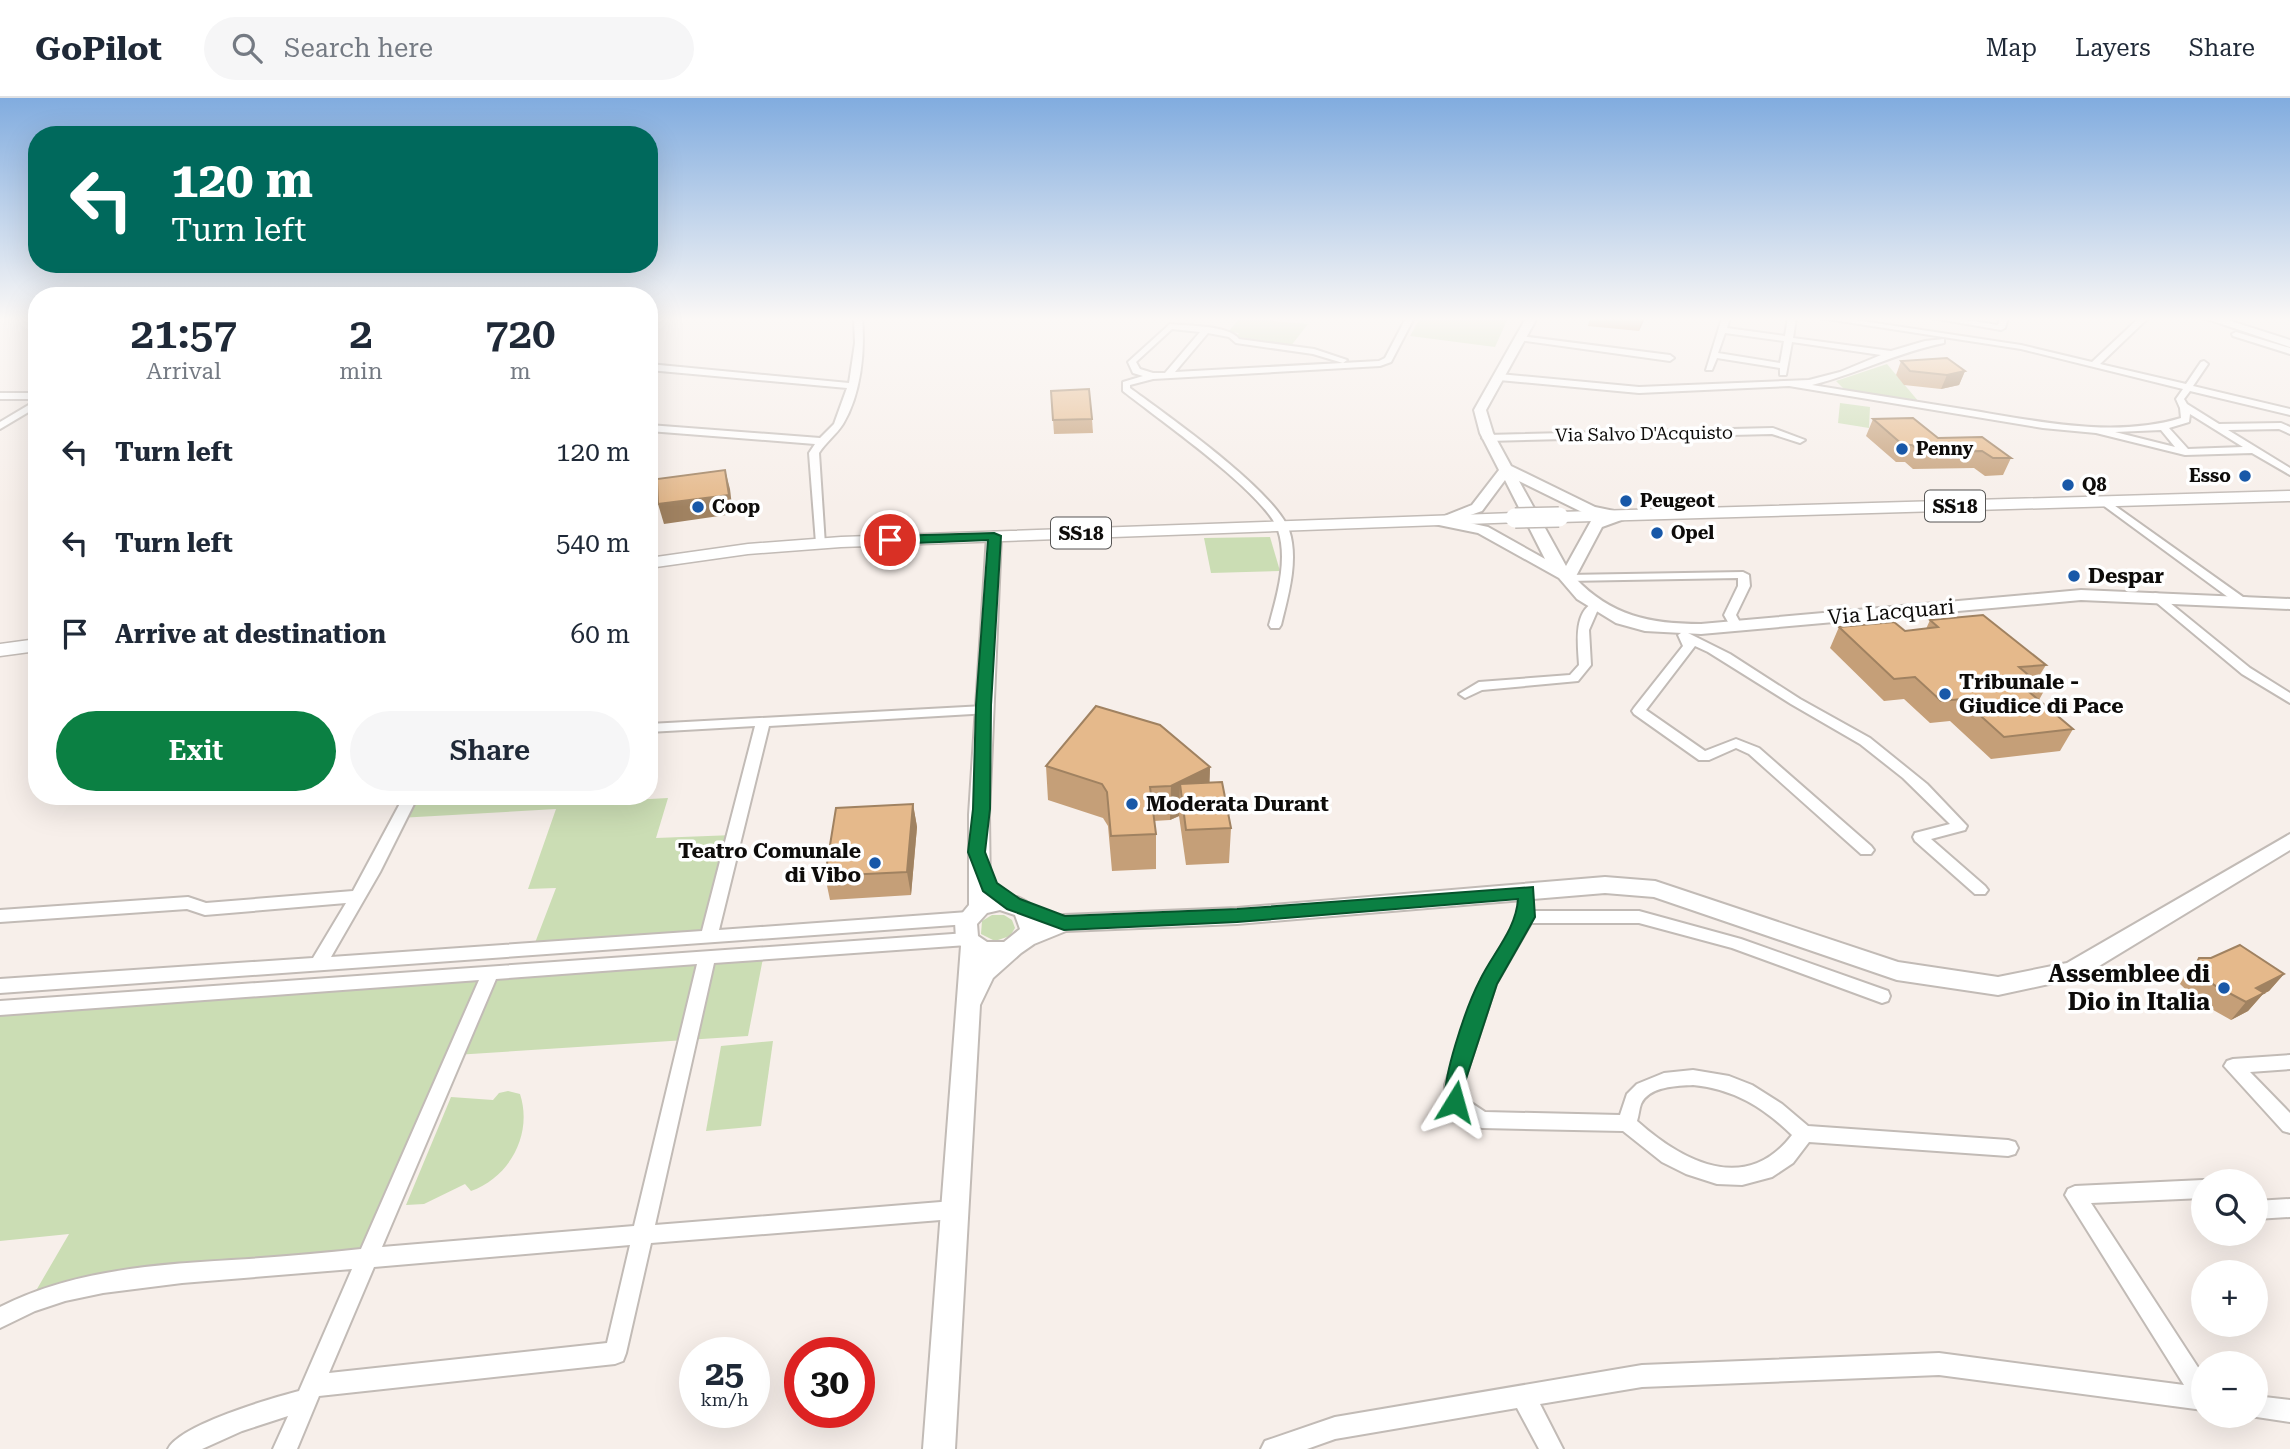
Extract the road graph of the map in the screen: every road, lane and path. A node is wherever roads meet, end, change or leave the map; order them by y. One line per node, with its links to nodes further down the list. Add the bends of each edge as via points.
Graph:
1 (800, 381): 12 (street)
2 (853, 381): 12 (street)
3 (1136, 381): 40 (street, via 1126,384 1126,389 1254,492)
4 (1497, 381): 26 (main road, via 1480,410)
5 (1543, 381): 11 (street, via 1639,390)
6 (1785, 381): 11 (street)
7 (1817, 381): 11 (street)
8 (1827, 381): 14 (street)
9 (2163, 381): 13 (street)
10 (2191, 381): 13 (street)
11 (1785, 385): 14 (street)
12 (853, 386): 28 (street, via 838,425)
13 (2187, 387): 17 (street, via 2180,398); 19 (street)
14 (1840, 393): 25 (street)
15 (0, 396): 16 (street)
16 (28, 396)
17 (2185, 408): 21 (street, via 2186,420); 22 (street)
18 (28, 409): 20 (street)
19 (2290, 412)
20 (0, 426)
21 (2163, 427): 25 (street); 30 (street)
22 (2216, 427): 23 (street); 29 (street)
23 (2286, 428)
24 (658, 429): 28 (street)
25 (2096, 430): 30 (street)
26 (1487, 438): 27 (street, Via Salvo D'Acquisto, via 1773,431); 33 (main road, Via Lacquari)
27 (1800, 440)
28 (820, 441): 42 (street, via 814,453)
29 (2254, 450): 30 (street); 31 (street)
30 (2185, 452)
31 (2276, 463): 32 (street); 34 (street)
32 (2290, 463)
33 (1507, 469): 37 (main road, Via Lacquari); 38 (street, via 1591,511); 39 (main road, via 1477,508)
34 (2290, 472)
35 (2289, 496): 36 (main road, SS18)
36 (2104, 501): 38 (main road, SS18); 47 (street)
37 (1521, 512): 38 (main road, SS18, bridge); 39 (main road, SS18); 44 (main road, Via Lacquari)
38 (1620, 516): 44 (main road, via 1596,524)
39 (1438, 521): 40 (main road, SS18); 44 (main road, via 1483,530)
40 (1282, 526): 41 (main road, SS18); 50 (street, via 1287,549)
41 (994, 536): 42 (main road, SS18); 57 (main road)
42 (821, 543): 43 (main road, SS18)
43 (658, 562)
44 (1567, 578): 49 (main road, Via Lacquari); 51 (street, via 1743,575 1744,586 1730,615)
45 (2155, 596): 47 (main road, Via Lacquari); 51 (main road, Via Lacquari, via 2081,595); 56 (street, via 2246,671)
46 (2290, 599): 47 (street)
47 (2240, 601): 48 (main road, Via Lacquari)
48 (2290, 604)
49 (1593, 607): 52 (main road, Via Lacquari, via 1635,626); 55 (street, via 1583,630 1585,665 1574,678 1479,686)
50 (1275, 625)
51 (1736, 626): 52 (main road, Via Lacquari)
52 (1684, 634): 62 (street, via 1689,646 1639,711 1704,757 1736,743 1754,751); 64 (street, via 1851,732 1912,779 1960,826 1920,836)
53 (28, 646): 54 (main road)
54 (0, 650)
55 (1465, 694)
56 (2290, 699)
57 (984, 710): 58 (street); 63 (main road)
58 (763, 722): 59 (street); 72 (street)
59 (658, 728)
60 (406, 805): 66 (street)
61 (2290, 841): 65 (main road, via 2073,971 1998,986 1897,971 1655,889 1605,885)
62 (1866, 850)
63 (977, 852): 67 (main road, via 990,886); 71 (main road)
64 (1980, 890)
65 (1527, 892): 69 (street); 70 (main road, via 1237,916)
66 (358, 896): 68 (street, via 205,909 188,903); 75 (street)
67 (1019, 907): 70 (main road); 71 (main road, via 1000,902); 73 (main road, via 1032,923)
68 (0, 916)
69 (1526, 917): 78 (street, via 1639,917 1735,943); 82 (street, via 1488,983 1454,1085 1455,1102 1482,1120)
70 (1064, 923): 73 (main road)
71 (972, 927): 72 (street); 73 (main road, via 990,951); 74 (street); 80 (main road)
72 (709, 936): 75 (street)
73 (1020, 943): 80 (main road, via 984,973)
74 (707, 957): 76 (street); 90 (street)
75 (319, 962): 77 (street)
76 (491, 972): 79 (street); 91 (street)
77 (0, 986)
78 (1882, 996)
79 (0, 1007)
80 (968, 1008): 89 (main road)
81 (2290, 1062): 83 (street, via 2233,1066)
82 (1627, 1123): 84 (street, via 1643,1141 1672,1159 1705,1174 1737,1177 1762,1173 1785,1160); 84 (street, via 1635,1097 1648,1087 1660,1081 1714,1079 1747,1089 1782,1111)
83 (2290, 1125)
84 (1804, 1134): 85 (street)
85 (2008, 1148)
86 (2191, 1190): 93 (street, via 2075,1195)
87 (2290, 1208): 88 (street)
88 (2268, 1209)
89 (953, 1210): 90 (street); 101 (main road)
90 (643, 1236): 91 (street); 94 (street, via 615,1353)
91 (368, 1258): 92 (street, via 103,1283 52,1293); 94 (street)
92 (0, 1318)
93 (2191, 1378)
94 (309, 1393): 99 (street); 100 (street)
95 (1523, 1396): 96 (street, via 1642,1376 1939,1364); 102 (street, via 1335,1428); 103 (street)
96 (2191, 1396)
97 (2268, 1408): 98 (street)
98 (2290, 1411)
99 (180, 1449)
100 (285, 1449)
101 (939, 1449)
102 (1273, 1449)
103 (1550, 1449)

